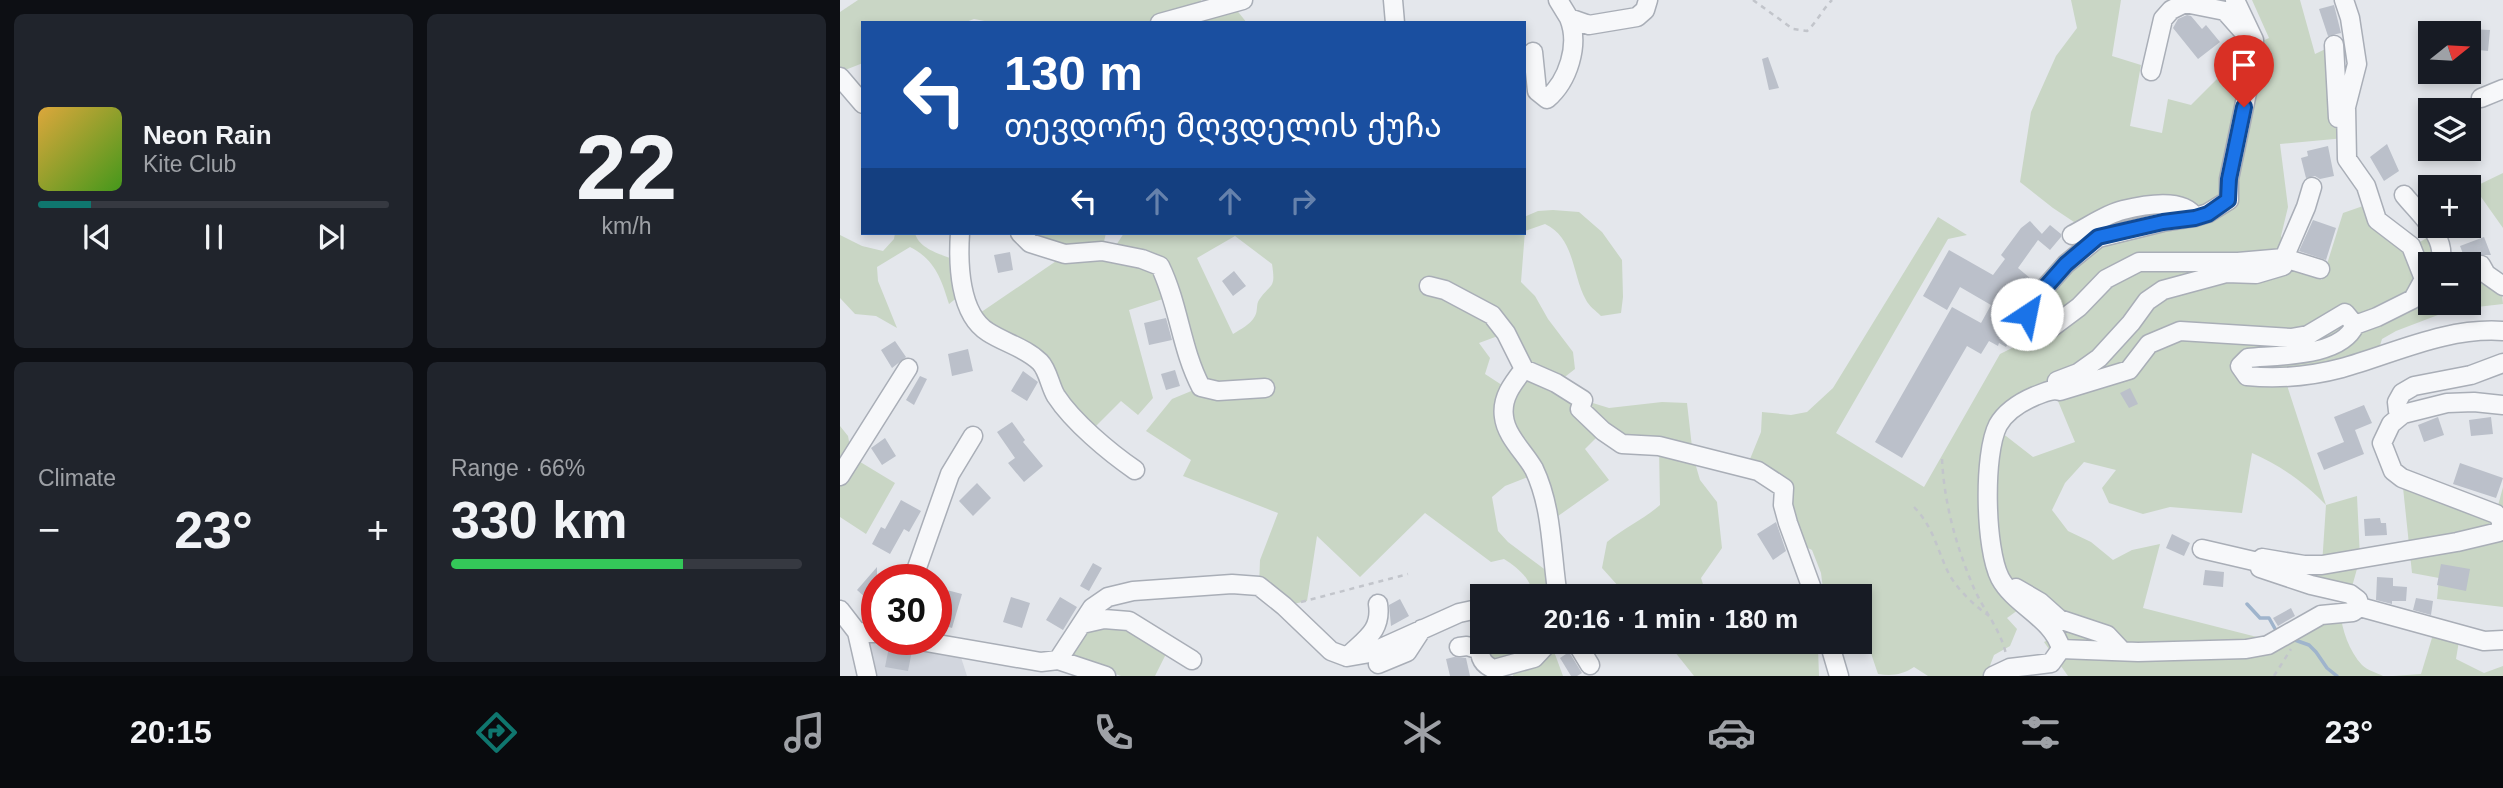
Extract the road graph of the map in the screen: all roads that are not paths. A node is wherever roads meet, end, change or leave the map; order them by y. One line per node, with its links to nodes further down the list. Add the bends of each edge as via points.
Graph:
1 (1243, 0): 8 (street)
2 (1393, 0): 9 (street)
3 (1558, 0): 7 (street)
4 (1648, 0): 7 (street, via 1637,17 1589,25)
5 (2235, 0): 10 (street)
6 (2344, 0): 18 (street, via 2357,64 2346,107)
7 (1569, 18): 12 (street, via 1575,45 1558,90 1547,99 1536,91)
8 (1167, 21)
9 (1395, 21)
10 (2254, 40): 13 (street, via 2225,11 2185,3 2163,19); 21 (street, via 2228,200)
11 (2334, 45): 18 (street, via 2336,114)
12 (1533, 52)
13 (2151, 71)
14 (840, 77): 17 (street)
15 (2503, 89): 16 (street)
16 (2481, 98)
17 (861, 102)
18 (2345, 138): 27 (street, via 2347,159 2365,186 2377,220 2411,246)
19 (2312, 187): 26 (street)
20 (2404, 195): 25 (street, via 2435,233)
21 (2195, 218): 24 (street, via 2191,210 2179,205 2120,211); 26 (street, via 2098,237 2043,290 2029,309 2029,323 2034,329 2051,328 2105,279 2139,262)
22 (960, 235): 43 (street, via 963,293 974,317 985,331 1041,363 1056,396 1110,452)
23 (1022, 235): 38 (street, via 1030,243 1065,254 1102,251 1160,266 1191,368 1202,387 1218,391)
24 (2072, 235)
25 (2443, 252)
26 (2284, 258): 29 (street); 39 (street, via 2283,266 2256,274 2226,273 2163,289 2147,301 2099,358 2054,382)
27 (2418, 264)
28 (2481, 265): 31 (street)
29 (2320, 268)
30 (1429, 286): 37 (street, via 1492,315)
31 (2503, 286)
32 (2418, 293): 33 (street)
33 (2355, 325): 34 (street, via 2346,338 2313,353 2248,358 2240,366 2247,376 2309,375 2431,339 2480,329); 39 (street, via 2345,313 2308,335 2291,338 2180,331 2149,344 2129,370 2060,391)
34 (2503, 331)
35 (2503, 363): 41 (street, via 2472,375 2414,386 2397,402)
36 (908, 368): 44 (street)
37 (1524, 369): 50 (street, via 1508,389 1503,418 1534,470 1551,521); 51 (street, via 1583,400 1580,409 1586,416 1622,444 1659,446 1758,471 1784,488 1785,514)
38 (1265, 388)
39 (2053, 389): 67 (street, via 2017,404 1998,424 1989,452 1988,487 1990,537 1998,575 2011,595 2058,635)
40 (2503, 405): 41 (street, via 2446,403)
41 (2403, 414): 45 (street, via 2391,424 2382,443 2393,471)
42 (973, 436): 48 (street, via 950,474)
43 (1135, 470)
44 (840, 476)
45 (2503, 521): 47 (street, via 2499,532 2322,565 2262,558)
46 (2202, 549): 47 (street)
47 (2252, 561): 49 (street); 54 (street, via 2270,572 2350,594)
48 (918, 564)
49 (2229, 569)
50 (1557, 584)
51 (1810, 584)
52 (2016, 588): 68 (street, via 2059,618 2107,635)
53 (1378, 604): 69 (street, via 1380,620 1374,630)
54 (2360, 607): 58 (street); 63 (street, via 2484,641)
55 (840, 610): 61 (street)
56 (1470, 611): 60 (street)
57 (2301, 613): 58 (street)
58 (2321, 615): 68 (street, via 2284,641 2268,645)
59 (1082, 624): 69 (street, via 1103,599 1133,591 1259,586); 74 (street); 75 (street, via 1104,619 1129,621)
60 (1422, 629): 69 (street, via 1370,653); 76 (street, via 1407,652)
61 (857, 632): 62 (street); 78 (street)
62 (861, 632)
63 (2503, 640)
64 (952, 646): 74 (street, via 1041,662)
65 (1470, 646): 66 (street)
66 (1459, 647)
67 (2062, 649): 68 (street); 81 (street, via 2051,663 2010,668)
68 (2123, 651)
69 (1339, 654)
70 (1483, 654): 71 (street, via 1483,661 1493,669)
71 (1538, 654)
72 (1583, 654): 77 (street)
73 (1833, 654): 80 (street)
74 (1058, 660): 79 (street)
75 (1192, 660)
76 (1378, 664)
77 (1590, 665)
78 (867, 676)
79 (1106, 676)
80 (1839, 676)
81 (1993, 676)

